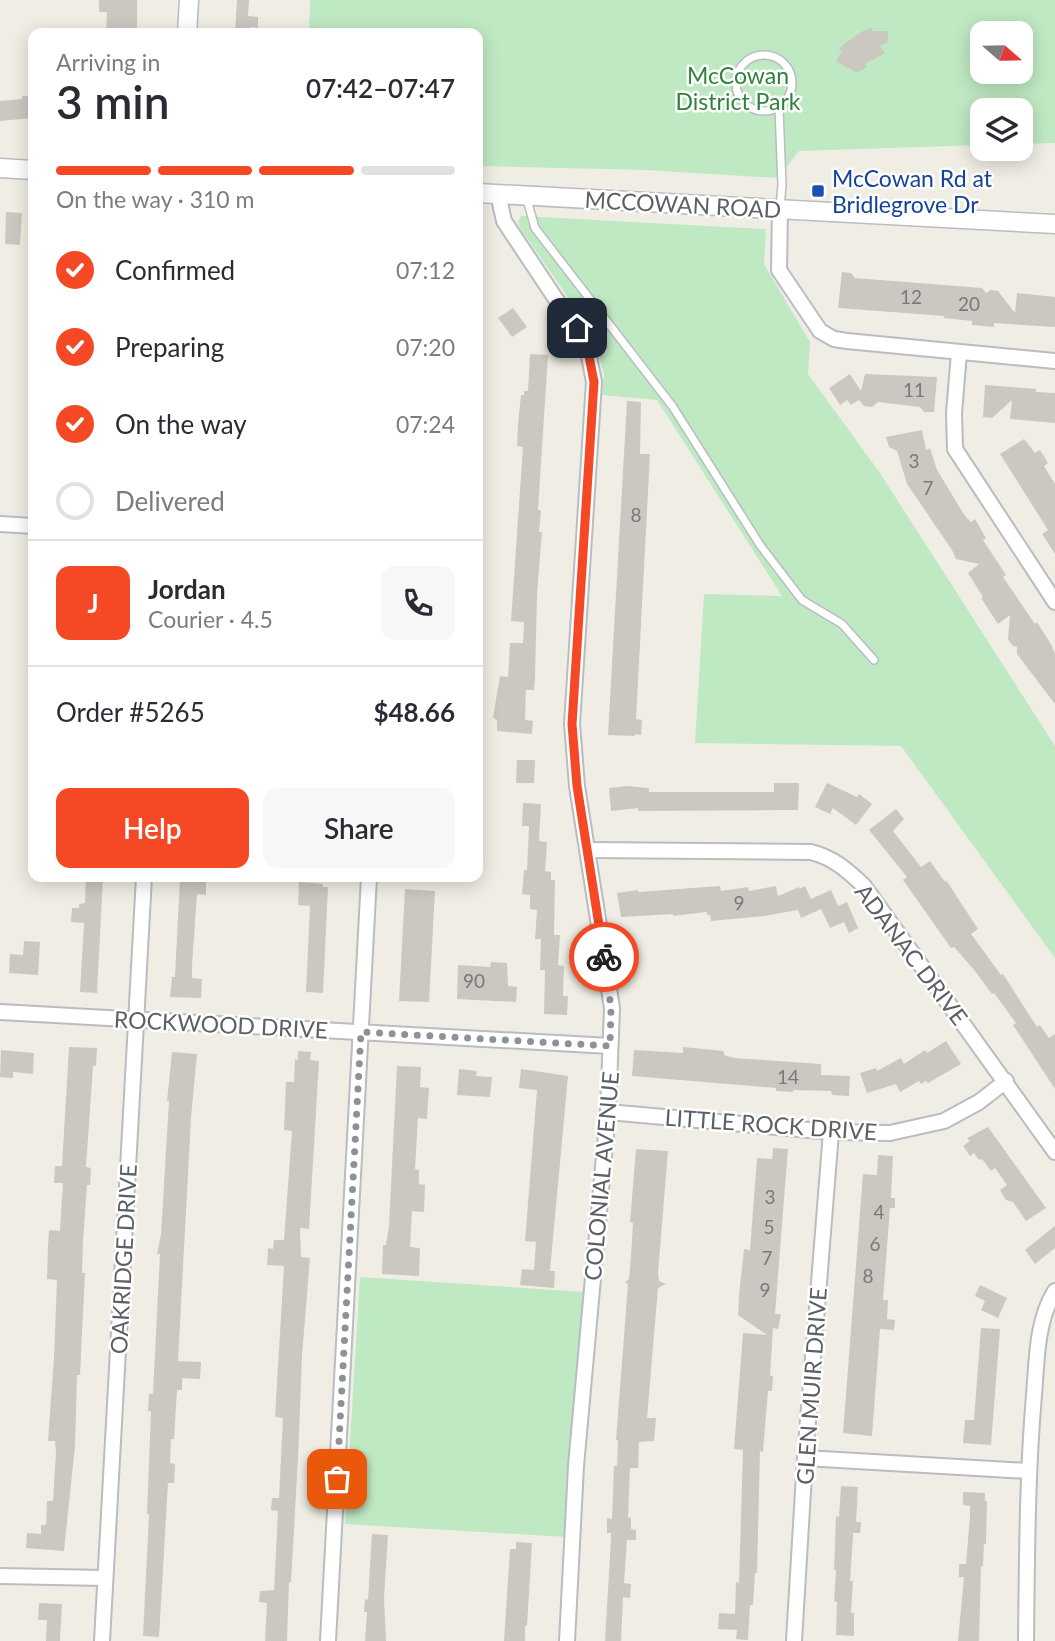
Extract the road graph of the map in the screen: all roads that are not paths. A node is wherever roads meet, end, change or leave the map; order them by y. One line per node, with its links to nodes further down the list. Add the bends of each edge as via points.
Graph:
1 (188, 0): 2 (street)
2 (187, 28)
3 (779, 108): 3 (lane, via 791,94 789,68 766,54 748,59 737,75 743,102 760,111); 9 (lane)
4 (0, 168): 5 (street)
5 (28, 170)
6 (483, 193): 7 (street, MCCOWAN ROAD)
7 (498, 194): 8 (street, MCCOWAN ROAD); 17 (street, COLONIAL AVENUE, via 503,221 577,328 592,363 572,724)
8 (526, 196): 9 (street, MCCOWAN ROAD); 16 (lane, via 535,228 673,407 760,545 802,600 842,624)
9 (780, 209): 10 (street, MCCOWAN ROAD); 11 (street, via 779,270 820,331 834,339)
10 (1055, 224)
11 (959, 353): 12 (street); 15 (street, via 955,449)
12 (1055, 361)
13 (0, 524): 14 (street)
14 (28, 526)
15 (1055, 601)
16 (874, 660)
17 (588, 850): 23 (street, COLONIAL AVENUE, via 611,1008); 24 (street, ADANAC DRIVE, via 811,852 827,856 864,886)
18 (145, 882): 21 (street, OAKRIDGE DRIVE)
19 (369, 882): 22 (street)
20 (0, 1012): 21 (street, ROCKWOOD DRIVE)
21 (136, 1019): 22 (street, ROCKWOOD DRIVE); 32 (street, OAKRIDGE DRIVE)
22 (361, 1032): 23 (street, ROCKWOOD DRIVE); 34 (street)
23 (610, 1046): 25 (street, COLONIAL AVENUE)
24 (1006, 1081): 26 (street, LITTLE ROCK DRIVE, via 979,1102 934,1124 890,1133); 27 (street, ADANAC DRIVE)
25 (608, 1112): 26 (street, LITTLE ROCK DRIVE); 35 (street, COLONIAL AVENUE, via 576,1466)
26 (831, 1132): 29 (street, GLEN MUIR DRIVE)
27 (1055, 1152)
28 (1055, 1291): 30 (street, via 1045,1307 1040,1331)
29 (804, 1458): 30 (street); 36 (street, GLEN MUIR DRIVE)
30 (1028, 1471): 37 (street)
31 (0, 1576): 32 (street)
32 (105, 1578): 33 (street, OAKRIDGE DRIVE)
33 (102, 1641)
34 (328, 1641)
35 (567, 1641)
36 (794, 1641)
37 (1026, 1641)

